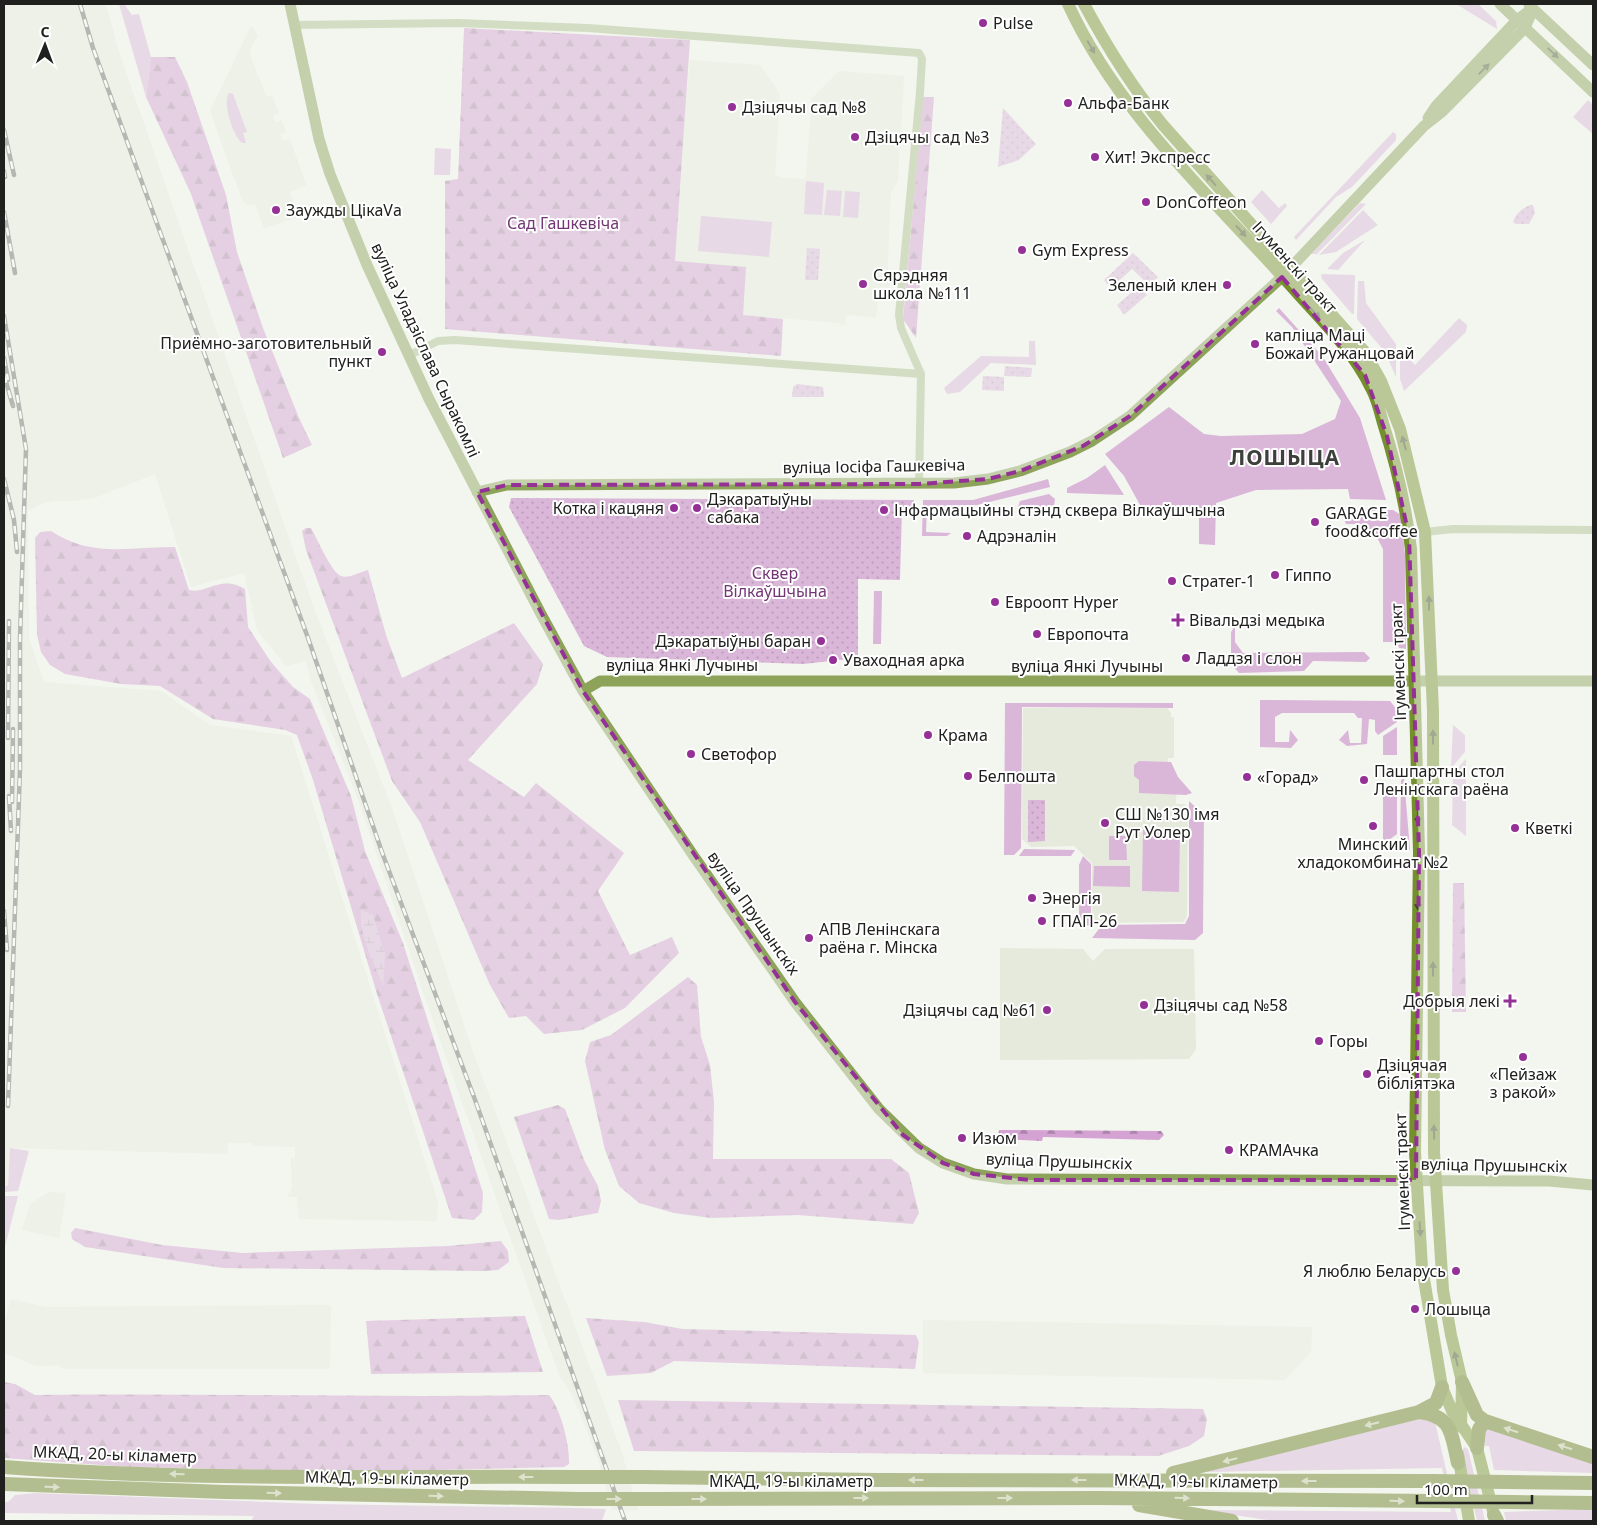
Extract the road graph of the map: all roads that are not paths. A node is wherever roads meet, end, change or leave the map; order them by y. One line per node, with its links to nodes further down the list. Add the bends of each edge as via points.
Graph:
1 (290, 4): 7 (street, вуліца Уладзіслава Сыракомлі)
2 (1068, 4): 10 (main road, Ігуменскі тракт, one-way to 10, via 1104,70 1127,104 1158,141)
3 (1084, 4): 10 (main road, Ігуменскі тракт, one-way to 3, via 1136,92)
4 (1500, 4): 6 (street)
5 (1533, 5): 6 (street, вуліца Іосіфа Гашкевіча); 8 (street)
6 (1521, 24): 9 (street, one-way to 9); 10 (street, вуліца Іосіфа Гашкевіча, via 1442,112 1424,126)
7 (294, 25): 11 (street, вуліца Уладзіслава Сыракомлі, via 330,174); 12 (street, via 458,23 588,28 919,53 922,58 920,92 898,315)
8 (1593, 65)
9 (1593, 92)
10 (1287, 272): 13 (street, вуліца Іосіфа Гашкевіча, via 1130,416 1092,441 1004,475 954,483); 16 (main road, Ігуменскі тракт, one-way to 10, via 1400,429 1374,366 1353,336); 18 (main road, Ігуменскі тракт, one-way to 18, via 1355,360 1375,397 1408,523)
11 (408, 356): 12 (street, via 438,341 455,340); 14 (street, вуліца Уладзіслава Сыракомлі)
12 (921, 374): 13 (street)
13 (919, 484): 14 (street, вуліца Іосіфа Гашкевіча, via 507,485)
14 (477, 492): 20 (street, вуліца Уладзіслава Сыракомлі)
15 (1593, 530): 16 (street, via 1453,529)
16 (1424, 532): 19 (main road, Ігуменскі тракт, one-way to 16)
17 (1593, 681): 19 (street, вуліца Янкі Лучыны)
18 (1415, 682): 19 (street, вуліца Янкі Лучыны); 20 (street, вуліца Янкі Лучыны, via 600,681); 21 (main road, Ігуменскі тракт, one-way to 21, via 1419,852)
19 (1432, 682): 22 (main road, Ігуменскі тракт, one-way to 19)
20 (584, 691): 21 (street, вуліца Прушынскіх, via 693,855 815,1028 879,1109 903,1134 943,1163 974,1174 1007,1179)
21 (1416, 1180): 22 (street, вуліца Прушынскіх); 25 (main road, Ігуменскі тракт, one-way to 25, via 1422,1267)
22 (1436, 1181): 23 (street, вуліца Прушынскіх, via 1549,1181); 24 (main road, Ігуменскі тракт, one-way to 22, via 1443,1290)
23 (1593, 1185)
24 (1462, 1382): 27 (highway, via 1477,1415); 28 (main road, Ігуменскі тракт)
25 (1442, 1387): 26 (highway, via 1436,1403); 28 (main road, Ігуменскі тракт)
26 (1419, 1412): 31 (highway, via 1443,1419 1450,1430); 34 (highway, one-way to 34, via 1183,1472)
27 (1485, 1421): 29 (highway, via 1479,1429); 30 (highway, one-way to 27)
28 (1461, 1425): 29 (main road, Ігуменскі тракт); 31 (main road, Ігуменскі тракт)
29 (1477, 1448): 39 (main road, Ігуменскі тракт)
30 (1593, 1456)
31 (1458, 1463): 41 (main road, Ігуменскі тракт)
32 (4, 1467): 33 (highway, МКАД, 20-ы кіламетр, one-way to 32)
33 (226, 1475): 34 (highway, МКАД, 19-ы кіламетр, one-way to 33, bridge)
34 (1128, 1480): 35 (highway, МКАД, 19-ы кіламетр, one-way to 34, bridge)
35 (1593, 1483)
36 (4, 1484): 37 (highway, МКАД, 19-ы кіламетр, one-way to 37, bridge, via 578,1499)
37 (1098, 1498): 38 (highway, МКАД, 19-ы кіламетр, one-way to 38, bridge); 40 (highway)
38 (1593, 1502)
39 (1495, 1519)
40 (1232, 1521)
41 (1469, 1521)

